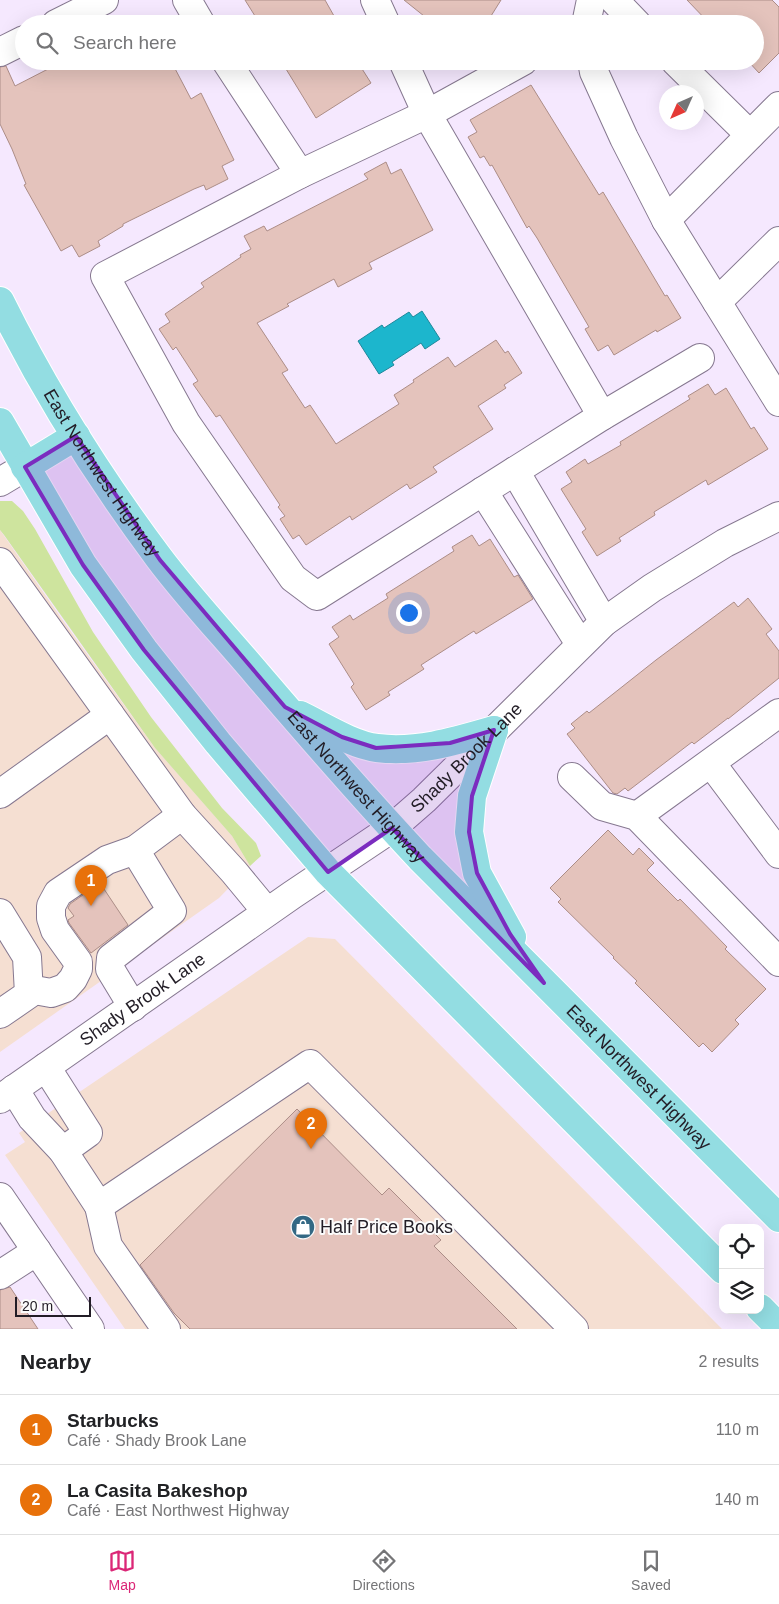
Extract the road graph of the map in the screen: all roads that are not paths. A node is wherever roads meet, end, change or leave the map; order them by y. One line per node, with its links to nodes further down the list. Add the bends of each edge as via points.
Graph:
1 (104, 0): 5 (street)
2 (187, 0): 6 (street)
3 (591, 0): 7 (street)
4 (614, 0): 8 (street)
5 (74, 15)
6 (196, 15)
7 (588, 15)
8 (629, 15)
9 (15, 44): 10 (street)
10 (0, 52)
11 (232, 70): 19 (street)
12 (407, 70): 17 (street)
13 (507, 70): 17 (street)
14 (594, 70): 20 (street)
15 (684, 70): 18 (street)
16 (779, 106): 18 (street)
17 (427, 114): 19 (street); 26 (street)
18 (750, 136): 20 (street)
19 (300, 174): 32 (street, via 104,276 186,423 293,578 317,596)
20 (666, 220): 23 (street)
21 (779, 242): 23 (street)
22 (0, 301): 28 (main road, East Northwest Highway)
23 (717, 302): 25 (street)
24 (700, 358): 26 (street)
25 (779, 402)
26 (602, 416): 30 (street)
27 (0, 422): 29 (main road)
28 (76, 436): 29 (main road); 37 (main road, East Northwest Highway, via 160,560)
29 (25, 467): 31 (street); 49 (main road, via 82,564 144,650)
30 (515, 471): 32 (street); 35 (street)
31 (0, 482)
32 (483, 492): 36 (street)
33 (779, 516): 35 (street, Shady Brook Lane, via 725,543)
34 (0, 562): 38 (street)
35 (604, 622): 36 (street, Shady Brook Lane)
36 (580, 644): 40 (street, Shady Brook Lane)
37 (285, 708): 40 (main road, via 342,737 376,748 406,749 450,743); 46 (main road, East Northwest Highway)
38 (110, 716): 43 (street); 44 (street)
39 (776, 721): 41 (street)
40 (494, 730): 46 (street, Shady Brook Lane); 53 (main road, via 472,796 469,832 477,873 510,934)
41 (710, 763): 45 (street); 48 (street)
42 (572, 777): 45 (street, via 602,806)
43 (0, 794)
44 (182, 815): 47 (street); 50 (street)
45 (637, 816): 52 (street)
46 (392, 828): 49 (street, Shady Brook Lane); 53 (main road, East Northwest Highway)
47 (135, 850): 54 (street, via 107,860 58,893 51,906 51,918 78,962 78,969 74,979 64,988 51,993); 55 (street, via 172,911 111,958 110,969)
48 (779, 854)
49 (328, 872): 50 (street, Shady Brook Lane); 64 (main road)
50 (268, 912): 55 (street, Shady Brook Lane)
51 (0, 913): 54 (street, via 27,957)
52 (779, 962)
53 (544, 983): 62 (main road, East Northwest Highway)
54 (28, 988): 56 (street, via 29,994)
55 (132, 1007): 57 (street, Shady Brook Lane)
56 (0, 1014)
57 (46, 1067): 58 (street, Shady Brook Lane); 59 (street, via 88,1134)
58 (7, 1094): 59 (street)
59 (63, 1151): 61 (street)
60 (0, 1197): 63 (street)
61 (99, 1206): 69 (street, via 108,1246); 70 (street, via 310,1064)
62 (779, 1218)
63 (36, 1250): 65 (street); 68 (street)
64 (722, 1269)
65 (0, 1275)
66 (764, 1312): 67 (main road)
67 (779, 1327)
68 (90, 1329)
69 (166, 1329)
70 (574, 1329)

